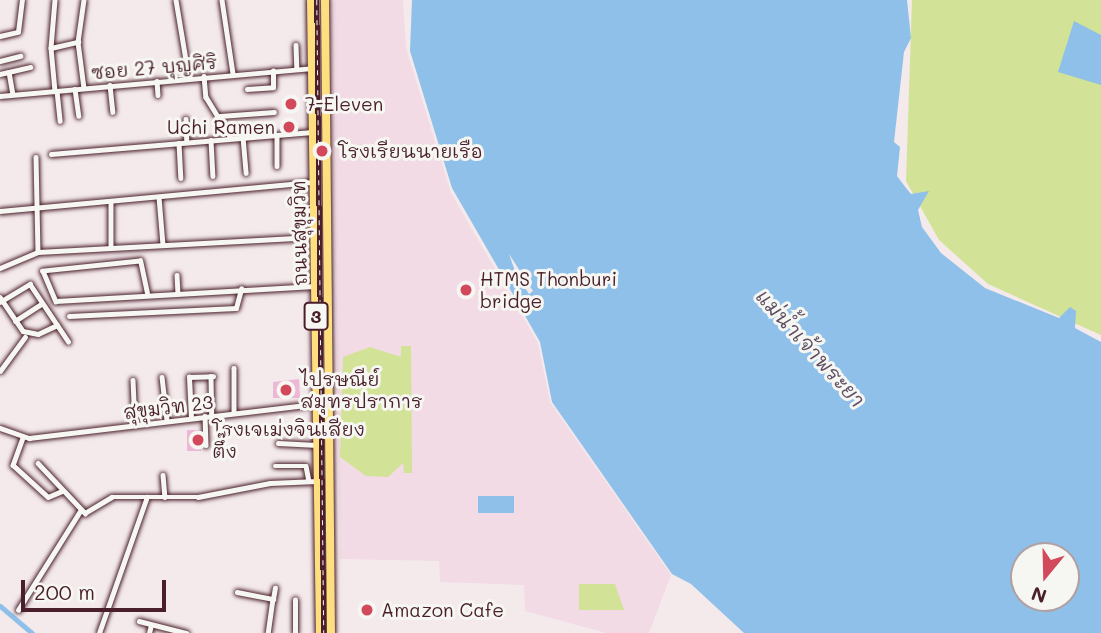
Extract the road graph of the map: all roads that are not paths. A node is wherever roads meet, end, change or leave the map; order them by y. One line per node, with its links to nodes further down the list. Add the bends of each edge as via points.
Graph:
1 (22, 0): 8 (street, via 19,32)
2 (55, 0): 11 (street)
3 (84, 0): 9 (street)
4 (176, 0): 22 (street)
5 (222, 0): 20 (street)
6 (311, 0): 15 (highway, ถนนสุขุมวิท / 3)
7 (325, 0): 59 (highway, ถนนสุขุมวิท / 3)
8 (0, 36)
9 (78, 43): 11 (street); 26 (street)
10 (296, 44): 16 (street)
11 (51, 48): 28 (street)
12 (20, 56): 13 (street)
13 (0, 61)
14 (30, 67): 18 (street)
15 (312, 68): 16 (street, ซอย 27 บุญศิริ); 38 (highway, ถนนสุขุมวิท / 3)
16 (297, 69): 17 (street, ซอย 27 บุญศิริ)
17 (274, 71): 20 (street, ซอย 27 บุญศิริ); 27 (street, via 273,87)
18 (9, 72): 19 (street); 29 (street)
19 (0, 74)
20 (233, 74): 21 (street, ซอย 27 บุญศิริ)
21 (204, 76): 22 (street, ซอย 27 บุญศิริ); 35 (street, via 206,97)
22 (189, 78): 23 (street, ซอย 27 บุญศิริ)
23 (157, 81): 24 (street, ซอย 27 บุญศิริ); 30 (street)
24 (110, 85): 26 (street, ซอย 27 บุญศิริ); 32 (street)
25 (75, 88): 26 (street, ซอย 27 บุญศิริ); 28 (street, ซอย 27 บุญศิริ); 34 (street)
26 (84, 88)
27 (247, 89)
28 (56, 91): 29 (street, ซอย 27 บุญศิริ); 37 (street)
29 (13, 94): 31 (street, ซอย 27 บุญศิริ)
30 (158, 95)
31 (0, 96)
32 (113, 112)
33 (274, 112): 35 (street)
34 (79, 116)
35 (220, 117): 41 (street)
36 (186, 119): 43 (street)
37 (60, 121)
38 (313, 132): 39 (street); 51 (highway, ถนนสุขุมวิท / 3)
39 (276, 135): 40 (street); 47 (street)
40 (243, 137): 41 (street); 48 (street)
41 (230, 138): 42 (street)
42 (211, 140): 43 (street); 49 (street)
43 (187, 142): 44 (street)
44 (179, 143): 45 (street); 50 (street)
45 (51, 154)
46 (36, 157): 55 (street)
47 (277, 166)
48 (246, 173)
49 (213, 176)
50 (181, 178)
51 (313, 182): 52 (street); 56 (highway, ถนนสุขุมวิท / 3)
52 (299, 184): 53 (street); 58 (street)
53 (159, 197): 54 (street); 60 (street)
54 (111, 201): 55 (street); 61 (street)
55 (36, 208): 57 (street); 63 (street)
56 (313, 210): 58 (street); 62 (highway, ถนนสุขุมวิท / 3)
57 (0, 211)
58 (301, 211): 60 (street, via 302,230 296,238)
59 (326, 242): 62 (highway); 65 (highway, ถนนสุขุมวิท / 3)
60 (163, 246): 61 (street)
61 (111, 248): 63 (street)
62 (314, 248): 64 (highway, ถนนสุขุมวิท / 3)
63 (38, 252): 66 (street)
64 (314, 258): 65 (highway); 68 (highway, ถนนสุขุมวิท / 3)
65 (327, 261): 116 (highway, ถนนสุขุมวิท / 3)
66 (0, 268)
67 (177, 275): 70 (street)
68 (316, 286): 69 (street); 83 (highway, ถนนสุขุมวิท / 3)
69 (242, 289): 70 (street); 74 (street, via 236,308)
70 (178, 292): 71 (street)
71 (147, 293): 71 (street, via 56,301 43,271 140,261)
72 (1, 300): 75 (street); 76 (street, via 30,284)
73 (41, 304): 75 (street)
74 (69, 316)
75 (15, 321): 76 (street, via 23,331 38,334)
76 (57, 325): 78 (street)
77 (25, 337): 80 (street)
78 (68, 341)
79 (233, 368): 84 (street)
80 (0, 372)
81 (162, 377): 88 (street)
82 (132, 380): 89 (street)
83 (317, 404): 84 (street, สุขุมวิท 23); 94 (highway, ถนนสุขุมวิท / 3)
84 (234, 413): 85 (street, สุขุมวิท 23)
85 (212, 415): 86 (street, สุขุมวิท 23); 87 (street, via 212,376 189,377)
86 (205, 416): 87 (street, สุขุมวิท 23); 93 (street)
87 (191, 418): 88 (street, สุขุมวิท 23)
88 (167, 420): 89 (street, สุขุมวิท 23)
89 (135, 425): 91 (street, สุขุมวิท 23)
90 (0, 428): 91 (street)
91 (23, 438): 99 (street, via 13,465 42,494 53,497)
92 (278, 443): 94 (street)
93 (206, 445)
94 (317, 445): 98 (highway, ถนนสุขุมวิท / 3)
95 (38, 463): 99 (street)
96 (275, 466): 98 (street, via 306,466)
97 (163, 475): 101 (street)
98 (314, 481): 101 (street); 115 (highway, ถนนสุขุมวิท / 3)
99 (62, 491): 102 (street)
100 (147, 497): 101 (street); 102 (street, via 112,497 96,511); 110 (street)
101 (165, 497)
102 (79, 511): 107 (street)
103 (275, 588): 105 (street)
104 (237, 592): 105 (street)
105 (273, 599): 113 (street)
106 (295, 600): 114 (street)
107 (18, 610)
108 (139, 621): 109 (street)
109 (151, 625): 111 (street); 112 (street)
110 (99, 633)
111 (149, 633)
112 (186, 633)
113 (268, 633)
114 (295, 633)
115 (320, 633)
116 (331, 633)

